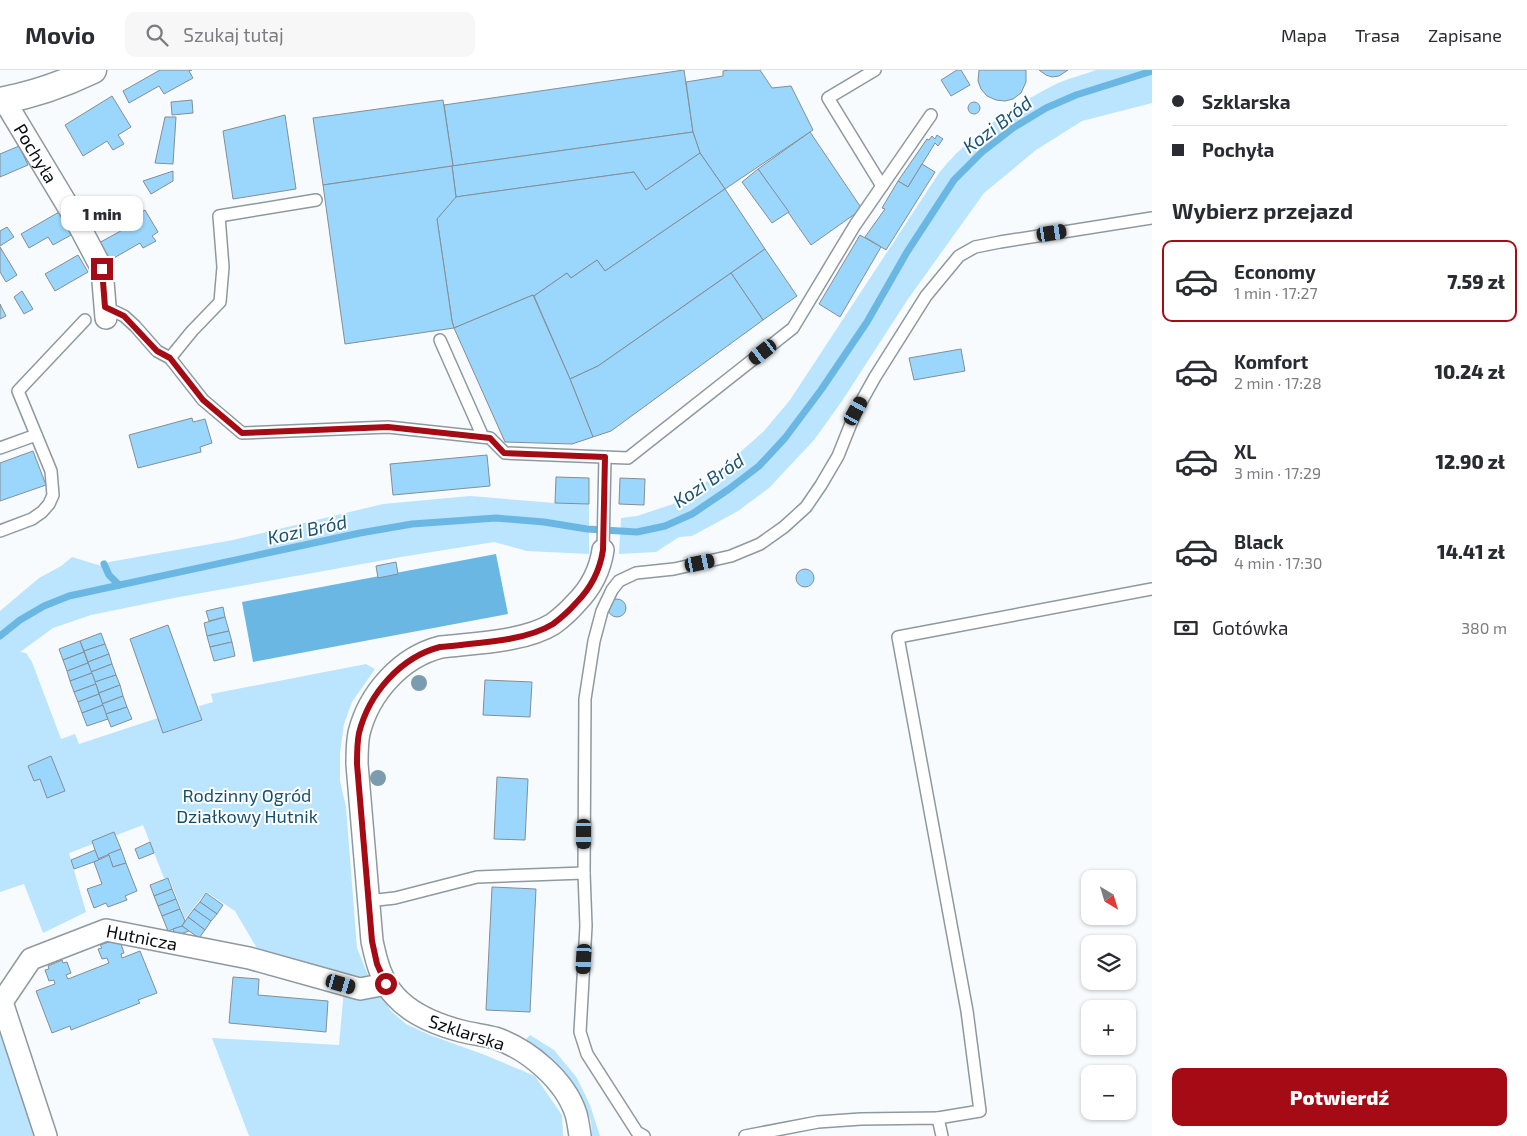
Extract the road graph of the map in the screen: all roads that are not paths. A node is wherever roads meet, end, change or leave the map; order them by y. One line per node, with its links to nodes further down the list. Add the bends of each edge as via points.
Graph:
1 (94, 70): 3 (street, via 40,92)
2 (875, 70): 5 (lane, via 828,98)
3 (2, 101): 8 (street, Pochyła, via 75,218 102,269)
4 (931, 116): 5 (lane)
5 (882, 186): 15 (lane, via 793,328 628,458)
6 (316, 200): 11 (lane, via 219,216 220,302)
7 (1152, 218): 19 (lane, via 974,247 959,256 926,296 875,377 856,411 838,456 806,507 784,528 760,544 731,556 674,569 636,573 619,581 602,610 585,699)
8 (106, 313): 11 (lane, via 124,316 157,351)
9 (85, 320): 12 (lane, via 18,391)
10 (440, 340): 13 (lane)
11 (170, 358): 13 (lane, via 203,400 242,433 388,427)
12 (36, 434): 14 (lane); 16 (lane, via 51,471 53,495 42,512 32,519)
13 (483, 437): 15 (lane, via 490,438 504,453)
14 (0, 448)
15 (605, 457): 17 (lane)
16 (0, 531)
17 (602, 554): 20 (street, Szklarska, via 584,595 553,624 522,636 428,650 405,664 378,692 363,720 357,748)
18 (1152, 589): 22 (lane, via 898,637 967,1011 980,1111)
19 (584, 874): 20 (lane, via 477,877 395,898); 25 (lane, via 586,926 580,1032 587,1054 637,1132)
20 (368, 901): 21 (street, Szklarska, via 372,941)
21 (386, 984): 23 (street, Hutnicza, via 360,989 249,958 106,930 31,959 2,1002); 24 (street, Szklarska, via 405,1006 424,1018 460,1031 495,1038 521,1050 544,1067 567,1096)
22 (938, 1118): 26 (lane, via 818,1122); 27 (lane)
23 (46, 1136)
24 (580, 1136)
25 (644, 1136)
26 (745, 1136)
27 (942, 1136)

